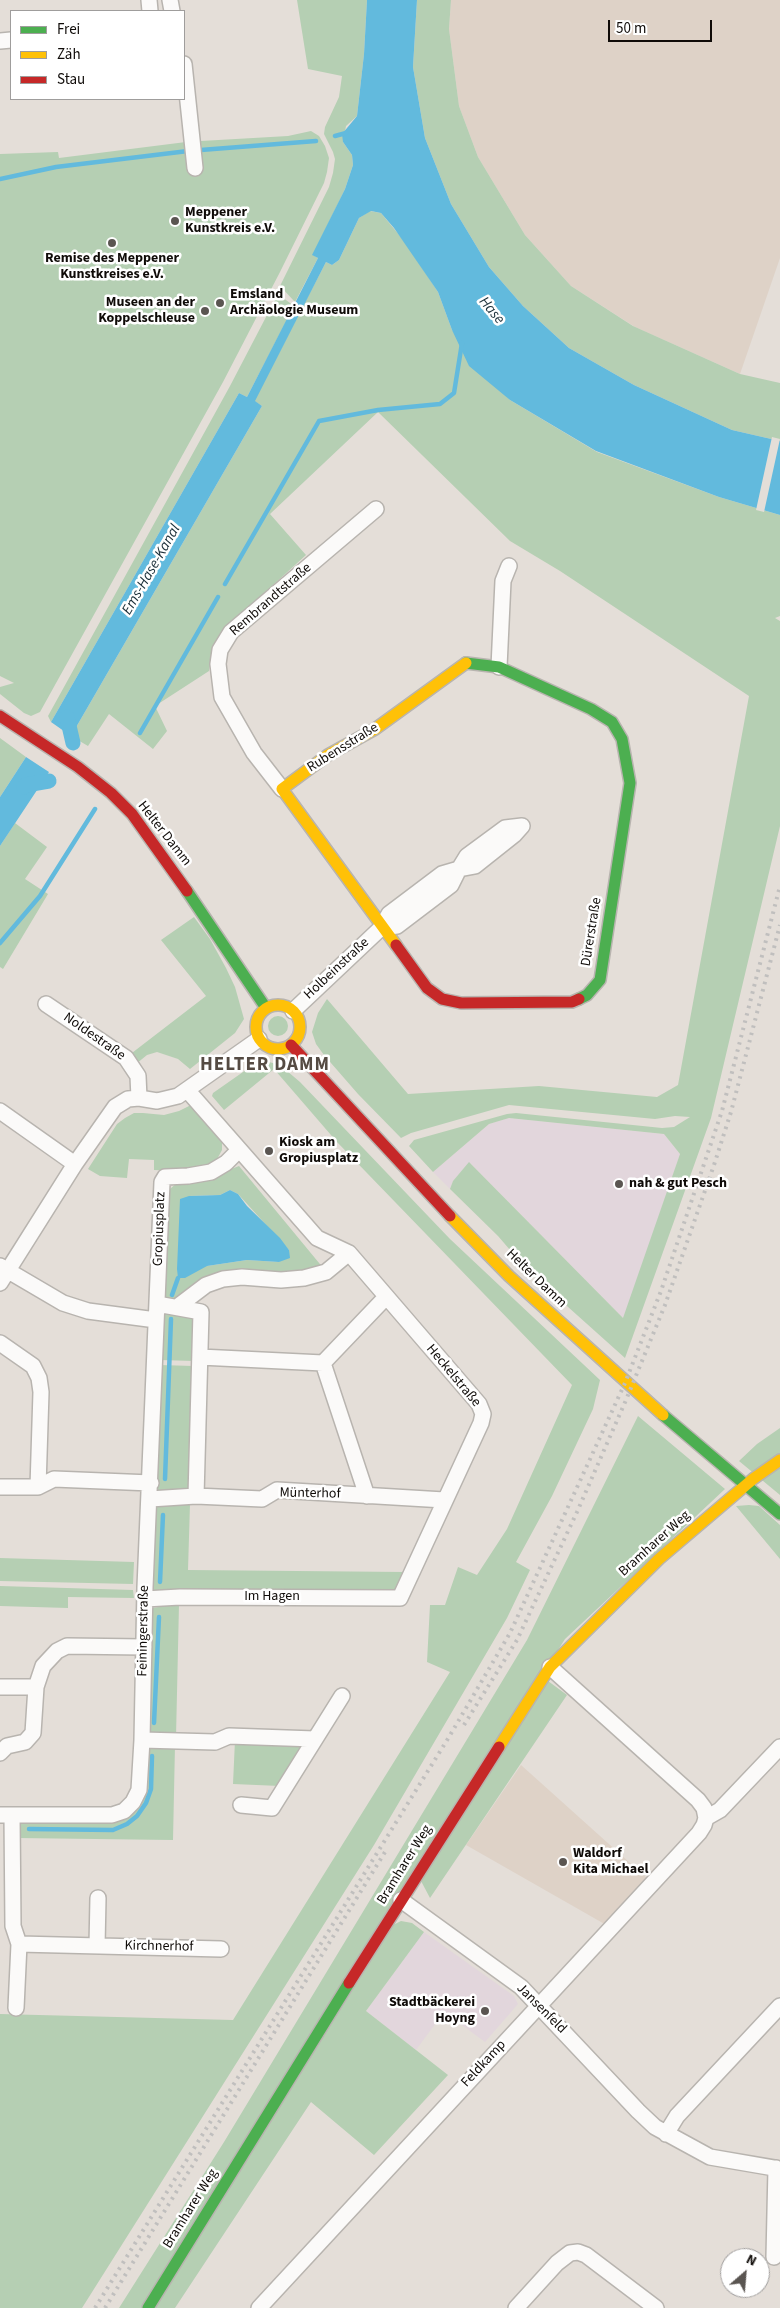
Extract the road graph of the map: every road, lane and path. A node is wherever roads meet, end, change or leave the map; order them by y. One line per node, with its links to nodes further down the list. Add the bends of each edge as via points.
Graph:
1 (185, 73): 2 (street)
2 (195, 164)
3 (376, 509): 8 (street, Rembrandtstraße, via 231,632 220,650 218,664 222,697 254,753)
4 (509, 566): 5 (street, via 503,581)
5 (499, 667): 7 (street, Rubensstraße); 8 (street, Rubensstraße, via 466,663 375,729 328,755)
6 (0, 716): 12 (street, Helter Damm, via 78,767 132,814 216,930)
7 (612, 722): 10 (street, Dürerstraße, via 622,739 630,783 600,980 587,995 572,1002 461,1003 442,999 427,988)
8 (282, 789): 10 (street)
9 (459, 869): 10 (street, Holbeinstraße, via 442,874 389,914)
10 (381, 928): 13 (street, Holbeinstraße)
11 (46, 1004): 17 (street, Noldestraße, via 126,1058 138,1076)
12 (266, 1008): 13 (street, via 278,1005); 14 (street, via 256,1021)
13 (292, 1011): 15 (street, via 300,1027)
14 (259, 1039): 15 (street, via 274,1049); 16 (street)
15 (291, 1045): 32 (street, Helter Damm, via 412,1177 510,1276 630,1388)
16 (188, 1091): 17 (street, via 168,1100); 19 (street)
17 (139, 1098): 20 (street, via 128,1099 116,1107)
18 (0, 1111): 20 (street)
19 (239, 1150): 21 (street, via 317,1238); 24 (street, Gropiusplatz, via 212,1172 165,1177 162,1182)
20 (75, 1164): 22 (street)
21 (349, 1254): 23 (street, Heckelstraße); 25 (street, via 326,1272 304,1278 223,1279 206,1285)
22 (3, 1273): 26 (street, via 63,1303 88,1311)
23 (386, 1297): 29 (street); 38 (street, Heckelstraße, via 479,1404 483,1414)
24 (157, 1304): 25 (street); 26 (street, Gropiusplatz)
25 (177, 1307): 28 (street, via 201,1312)
26 (156, 1320): 31 (street, Feiningerstraße)
27 (0, 1343): 34 (street, via 33,1366 39,1378)
28 (200, 1357): 29 (street); 35 (street)
29 (323, 1363): 36 (street)
30 (780, 1460): 32 (street, Bramharer Weg)
31 (151, 1483): 34 (street, via 54,1479); 37 (street, Feiningerstraße)
32 (746, 1485): 39 (street, Helter Damm); 43 (street, Bramharer Weg, via 659,1559)
33 (0, 1487): 34 (street)
34 (38, 1487)
35 (196, 1496): 36 (street, Münterhof, via 262,1500 277,1490); 37 (street, Münterhof)
36 (367, 1496): 38 (street, Münterhof)
37 (150, 1499): 41 (street, Feiningerstraße)
38 (444, 1500): 40 (street, Heckelstraße)
39 (780, 1514)
40 (400, 1598): 41 (street, Im Hagen)
41 (144, 1599): 42 (street, Feiningerstraße)
42 (144, 1647): 45 (street, via 67,1646 57,1651 43,1666); 48 (street, Feiningerstraße)
43 (550, 1667): 53 (street, via 698,1800); 55 (street, Bramharer Weg)
44 (0, 1687): 45 (street)
45 (36, 1687): 50 (street, via 34,1733 25,1742 7,1746)
46 (342, 1696): 47 (street)
47 (316, 1739): 48 (street, via 228,1736 215,1742); 51 (street, via 272,1808)
48 (142, 1740): 52 (street, Feiningerstraße, via 139,1790 124,1811 112,1815)
49 (780, 1746): 53 (street, Feldkamp, via 720,1810)
50 (0, 1753)
51 (241, 1804)
52 (6, 1815): 56 (street, via 13,1926)
53 (706, 1818): 59 (street, Feldkamp, via 699,1833)
54 (98, 1898): 57 (street)
55 (401, 1900): 59 (street, Jansenfeld, via 521,1987); 65 (street, Bramharer Weg)
56 (19, 1944): 57 (street, Kirchnerhof); 61 (street)
57 (97, 1946): 58 (street, Kirchnerhof)
58 (221, 1949)
59 (539, 2005): 62 (street, Jansenfeld, via 638,2111); 66 (street, Feldkamp)
60 (780, 2006): 62 (street, via 677,2116)
61 (16, 2008)
62 (666, 2134): 63 (street, Jansenfeld, via 710,2156)
63 (778, 2169): 64 (street, Jansenfeld)
64 (774, 2257)
65 (148, 2308)
66 (259, 2308)
67 (516, 2308): 68 (street, via 556,2263 570,2253 578,2252)
68 (656, 2308)

